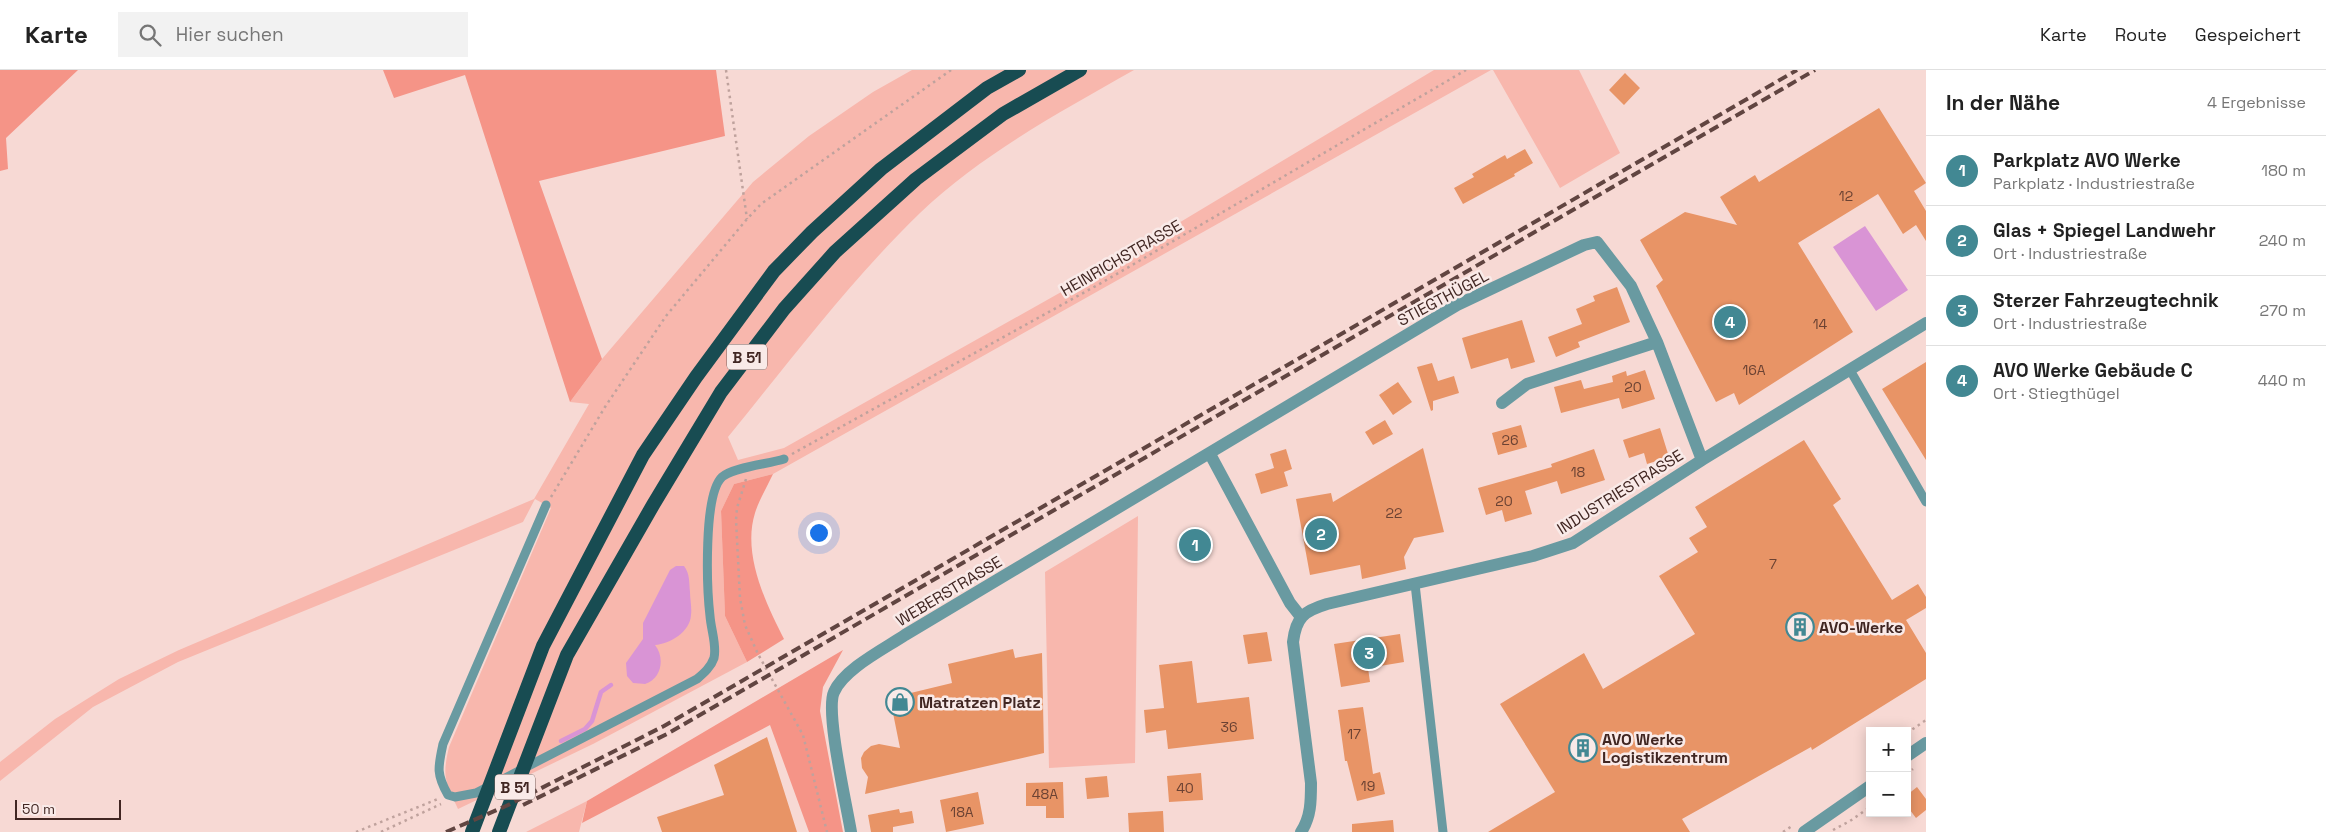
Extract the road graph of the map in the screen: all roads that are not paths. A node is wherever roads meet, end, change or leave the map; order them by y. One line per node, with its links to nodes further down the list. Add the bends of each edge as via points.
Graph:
1 (1019, 70): 17 (highway, B 51, via 987,88 881,169 812,232 774,271 696,377 643,455 543,646)
2 (1080, 70): 18 (highway, B 51, via 1003,114 916,179 835,252 784,308 721,392 567,655)
3 (1926, 324): 5 (street, INDUSTRIESTRASSE)
4 (1657, 342): 6 (street, via 1527,384); 7 (street, STIEGTHÜGEL, via 1631,286 1597,242 1584,245 1457,306); 9 (street, STIEGTHÜGEL)
5 (1850, 370): 9 (street, INDUSTRIESTRASSE); 10 (lane)
6 (1502, 403)
7 (1210, 454): 13 (street, via 1273,583); 19 (street, WEBERSTRASSE, via 913,630 846,676 833,693 831,714)
8 (784, 459): 11 (lane, via 730,472 722,477 713,496 707,582 709,636 714,659 707,671 476,793 451,796 438,774 443,744)
9 (1702, 460): 12 (street, INDUSTRIESTRASSE, via 1573,543 1533,556)
10 (1926, 502)
11 (546, 505)
12 (1415, 584): 13 (street, INDUSTRIESTRASSE, via 1327,604 1310,609); 21 (lane)
13 (1301, 617): 20 (street, via 1294,628 1293,642 1311,803)
14 (1926, 743): 15 (street)
15 (1911, 753)
16 (1866, 789): 22 (street)
17 (472, 832)
18 (499, 832)
19 (851, 832)
20 (1301, 832)
21 (1443, 832)
22 (1804, 832)

